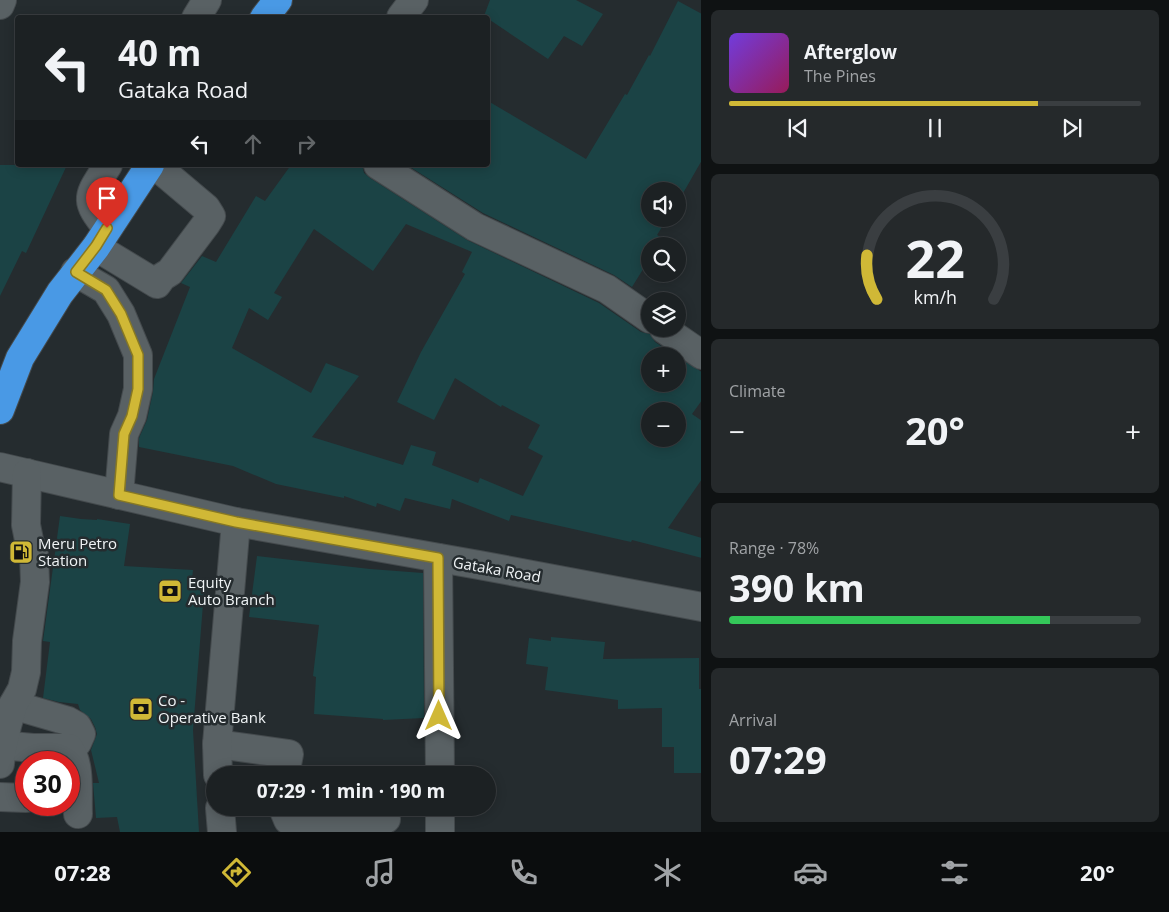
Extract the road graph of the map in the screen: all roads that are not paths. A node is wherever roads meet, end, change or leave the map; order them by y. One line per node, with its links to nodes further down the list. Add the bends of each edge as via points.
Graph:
1 (2, 0): 4 (street)
2 (207, 0): 5 (street)
3 (278, 0): 6 (highway)
4 (0, 5)
5 (198, 15)
6 (266, 15)
7 (107, 167): 11 (street, via 90,194)
8 (149, 167): 11 (highway)
9 (157, 167): 11 (street, via 206,208 211,216 170,272 156,284)
10 (381, 167): 13 (street, via 475,227 607,289)
11 (101, 237): 12 (highway)
12 (76, 272): 16 (highway, via 20,358); 19 (street, via 106,290 121,314 138,355 138,389 124,434)
13 (641, 313)
14 (676, 337): 15 (street)
15 (701, 354)
16 (1, 401)
17 (0, 467): 18 (street, Gataka Road)
18 (27, 473): 19 (street, Gataka Road); 23 (street, via 26,525 34,555 35,582 26,672 22,689)
19 (119, 495): 20 (street, Gataka Road)
20 (236, 522): 21 (street, Gataka Road); 24 (street)
21 (438, 558): 22 (street, Gataka Road); 30 (street)
22 (701, 607)
23 (13, 705): 25 (street, via 77,726 81,734 77,744); 26 (street)
24 (217, 744): 28 (street); 29 (street, via 289,754)
25 (69, 748): 26 (street); 27 (street)
26 (1, 751)
27 (71, 751)
28 (218, 766)
29 (287, 766)
30 (440, 766)
31 (0, 798): 32 (street)
32 (15, 798)
33 (221, 816): 37 (street)
34 (286, 816): 36 (street, via 288,820 305,824)
35 (440, 816): 38 (street)
36 (386, 819)
37 (222, 832)
38 (440, 832)

